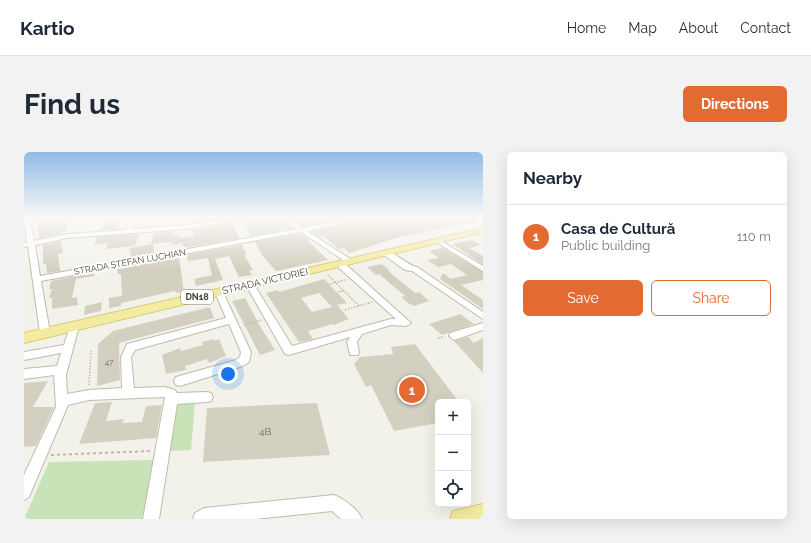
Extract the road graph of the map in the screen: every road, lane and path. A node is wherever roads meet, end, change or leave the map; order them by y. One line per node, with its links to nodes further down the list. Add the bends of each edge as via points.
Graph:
1 (76, 235): 6 (street)
2 (270, 235): 12 (street, STRADA ȘTEFAN LUCHIAN)
3 (310, 235): 8 (street)
4 (462, 235): 5 (main road, STRADA VICTORIEI / DN18)
5 (438, 241): 7 (main road, STRADA VICTORIEI / DN18); 10 (street)
6 (28, 244): 12 (street)
7 (387, 253): 8 (main road, STRADA VICTORIEI / DN18); 22 (street, via 408,268 414,268)
8 (344, 263): 9 (main road, STRADA VICTORIEI / DN18); 11 (street)
9 (321, 268): 13 (path); 15 (main road, STRADA VICTORIEI / DN18)
10 (483, 269)
11 (356, 278): 13 (path); 19 (street)
12 (37, 279): 28 (street)
13 (335, 282): 14 (path); 16 (path)
14 (329, 284)
15 (250, 285): 17 (main road, STRADA VICTORIEI / DN18); 23 (street)
16 (344, 291): 18 (path); 20 (path)
17 (218, 292): 24 (street); 25 (main road, STRADA VICTORIEI / DN18)
18 (338, 292)
19 (381, 300): 20 (path); 27 (street, via 406,323 391,322)
20 (359, 306): 21 (path)
21 (345, 310)
22 (483, 316)
23 (270, 318): 24 (path); 27 (street, via 289,351)
24 (233, 324): 37 (street, via 246,352 243,361); 38 (street, via 131,347 126,356)
25 (74, 326): 28 (main road, STRADA VICTORIEI / DN18); 31 (street)
26 (483, 326): 29 (street)
27 (359, 331): 33 (street, via 352,342)
28 (45, 333): 30 (main road, STRADA VICTORIEI / DN18)
29 (454, 336)
30 (24, 338)
31 (67, 348): 34 (street); 35 (street)
32 (92, 352): 39 (path)
33 (354, 352)
34 (24, 356)
35 (61, 370): 36 (street); 42 (street)
36 (24, 374)
37 (180, 381)
38 (128, 394): 39 (street); 41 (street, via 168,392)
39 (89, 395): 42 (street)
40 (207, 397): 41 (street)
41 (172, 399): 43 (street)
42 (63, 400): 44 (street)
43 (163, 450): 44 (path); 47 (street)
44 (41, 455): 45 (street)
45 (24, 492)
46 (483, 515): 50 (main road)
47 (151, 519)
48 (201, 519): 49 (street, via 204,516 334,503)
49 (354, 519)
50 (461, 519)

